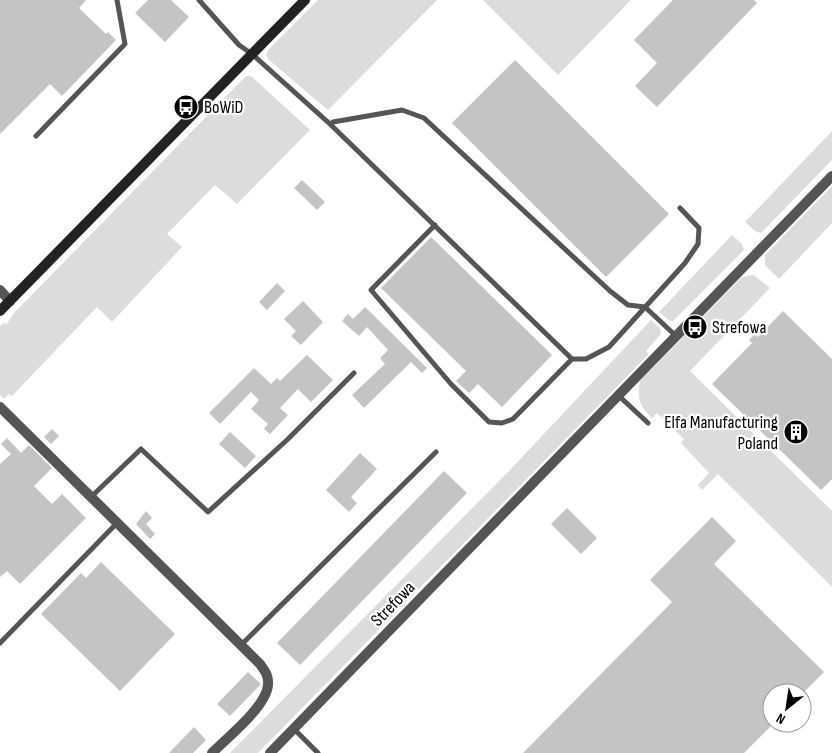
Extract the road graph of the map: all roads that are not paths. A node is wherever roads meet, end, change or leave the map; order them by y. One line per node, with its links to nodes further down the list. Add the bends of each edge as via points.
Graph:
1 (117, 0): 6 (lane, via 125,44)
2 (199, 0): 4 (lane, via 239,45)
3 (305, 0): 4 (main road)
4 (252, 54): 5 (lane); 11 (main road)
5 (330, 124): 9 (lane); 12 (lane, via 402,110 424,118 610,291 628,305)
6 (36, 136)
7 (832, 176): 14 (street, Strefowa)
8 (680, 208): 12 (lane, via 699,228 698,244)
9 (434, 225): 15 (lane); 15 (lane, via 371,290 452,384 490,422 514,419)
10 (0, 290): 11 (street)
11 (10, 301): 13 (main road)
12 (645, 307): 14 (lane); 15 (lane, via 609,347 586,358)
13 (0, 311)
14 (677, 336): 17 (street, Strefowa)
15 (572, 359)
16 (354, 373): 21 (lane, via 208,512 141,449)
17 (619, 396): 19 (lane); 25 (street, Strefowa)
18 (0, 407): 21 (street)
19 (648, 423)
20 (436, 452): 24 (lane)
21 (92, 496): 22 (street)
22 (118, 522): 23 (lane); 24 (street)
23 (0, 643)
24 (241, 645): 26 (street, via 267,674 267,692 263,701)
25 (294, 729): 27 (street, Strefowa); 28 (lane)
26 (212, 753)
27 (270, 753)
28 (318, 753)

